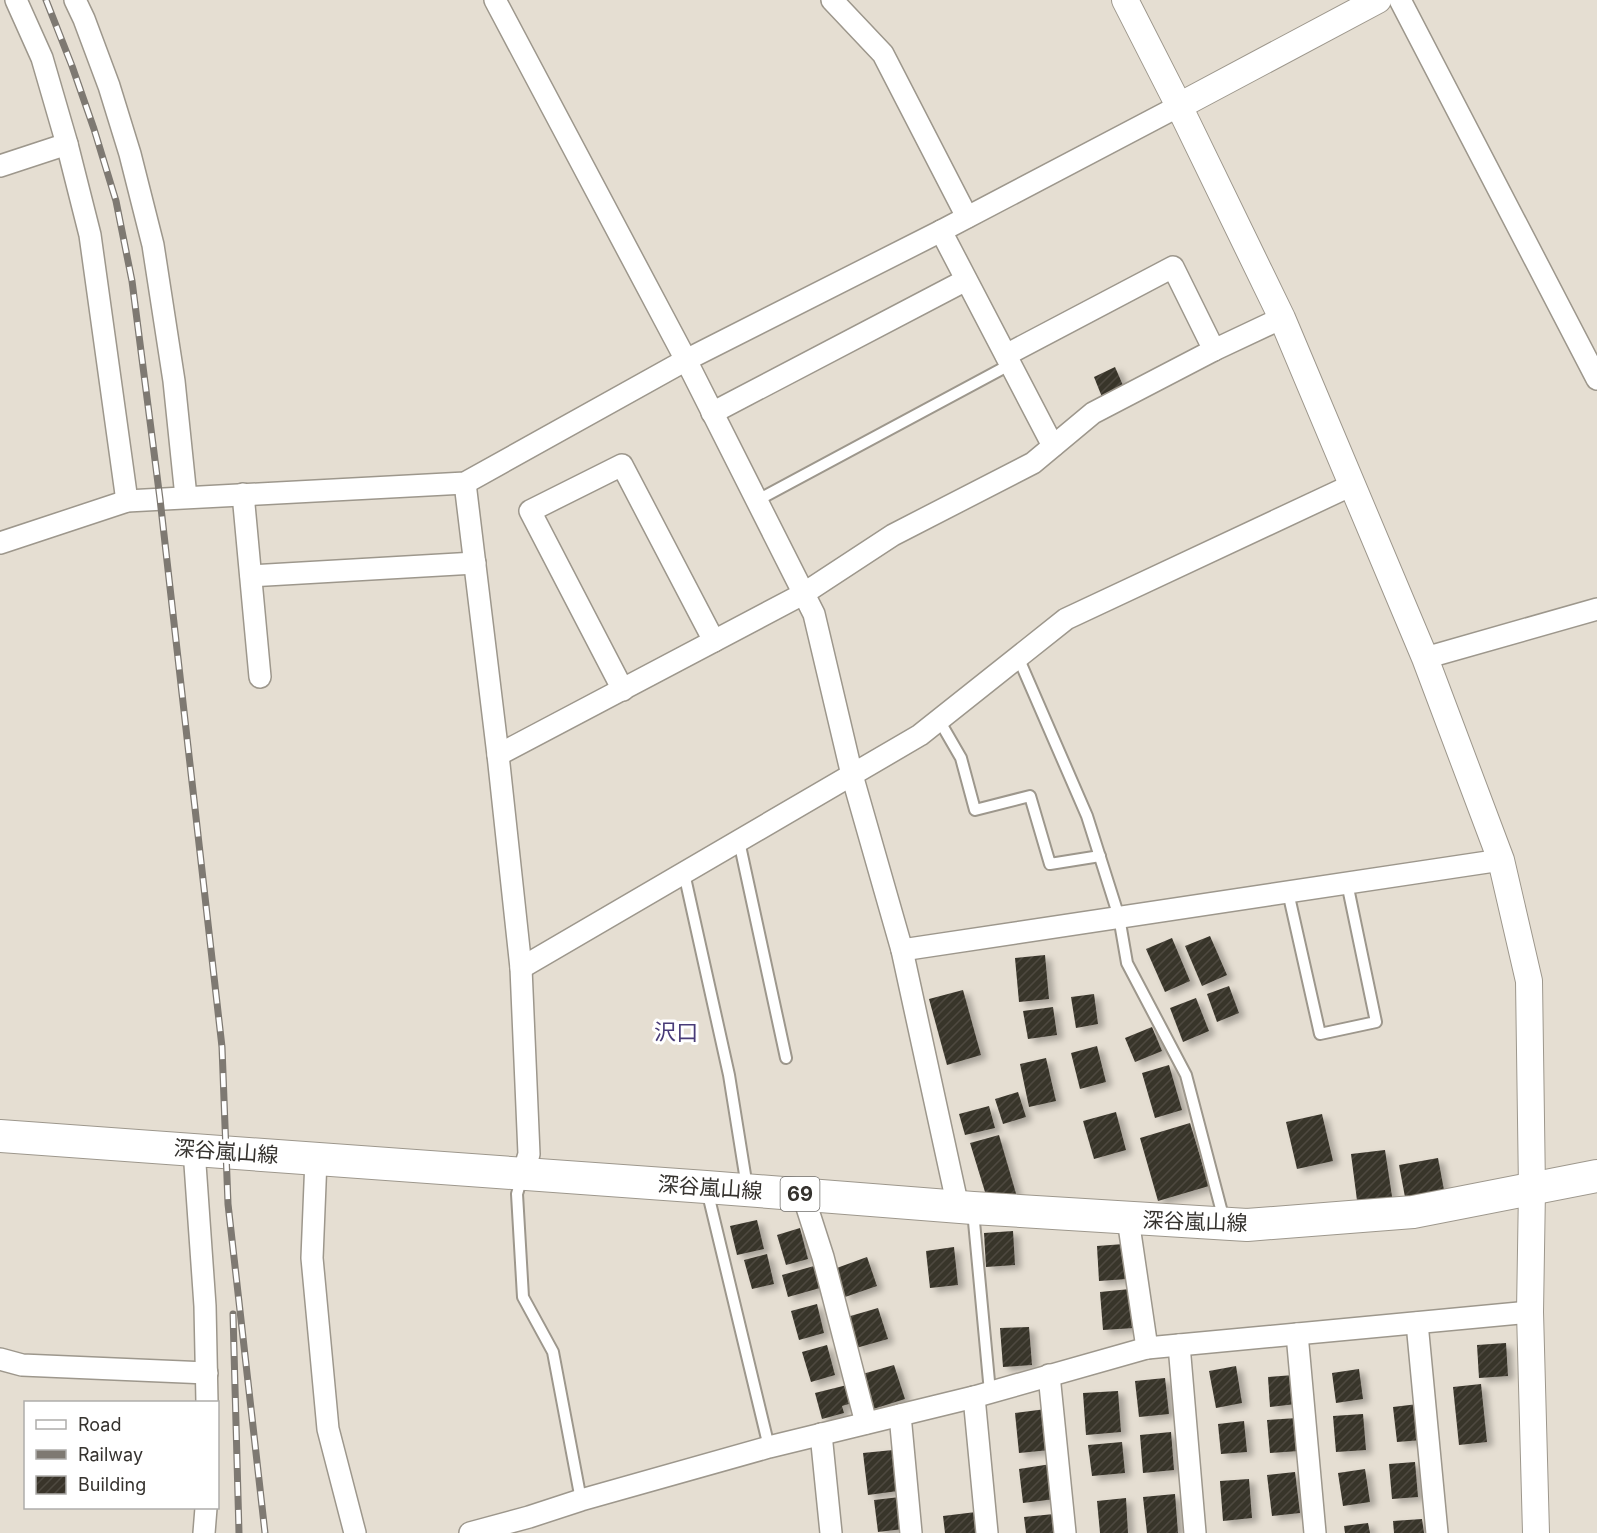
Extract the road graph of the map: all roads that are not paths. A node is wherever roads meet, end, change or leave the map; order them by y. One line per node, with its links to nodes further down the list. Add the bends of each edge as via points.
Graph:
1 (16, 0): 9 (street, via 42,58)
2 (75, 0): 24 (street, via 109,86 153,245 174,381)
3 (495, 0): 16 (street)
4 (832, 0): 11 (street, via 883,54)
5 (1125, 0): 8 (street)
6 (1378, 0): 8 (street)
7 (1400, 0): 18 (street)
8 (1179, 106): 11 (street); 14 (street)
9 (67, 144): 10 (street); 25 (street, via 90,235)
10 (0, 166)
11 (967, 217): 12 (street)
12 (941, 231): 13 (street); 16 (street)
13 (966, 280): 17 (street); 19 (street)
14 (1282, 318): 15 (street); 22 (street)
15 (1214, 350): 17 (street, via 1173,267); 20 (street, via 1093,413)
16 (686, 360): 19 (street); 21 (street)
17 (1009, 360): 20 (street); 26 (lane)
18 (1597, 379)
19 (712, 413): 26 (street)
20 (1053, 446): 30 (street, via 1033,463 893,535)
21 (465, 483): 23 (street); 28 (street)
22 (1352, 485): 33 (street, via 1066,619); 34 (street)
23 (243, 494): 24 (street); 29 (street)
24 (186, 497): 25 (street)
25 (127, 501): 27 (street)
26 (756, 501): 30 (street)
27 (0, 543)
28 (475, 563): 29 (street); 38 (street)
29 (251, 576): 35 (street)
30 (803, 594): 32 (street); 39 (street, via 814,614)
31 (1597, 609): 34 (street)
32 (714, 641): 36 (street); 36 (street, via 622,465 530,511)
33 (1018, 657): 37 (street); 41 (lane)
34 (1425, 658): 42 (street)
35 (260, 677)
36 (623, 690): 38 (street)
37 (939, 720): 39 (street); 41 (lane, via 961,758 975,810 1030,796 1050,864)
38 (498, 755): 48 (street)
39 (852, 775): 40 (street); 47 (street)
40 (739, 841): 43 (street); 49 (lane)
41 (1100, 856): 46 (lane)
42 (1501, 860): 44 (street); 56 (street, via 1529,981)
43 (684, 873): 48 (street); 57 (lane, via 729,1075)
44 (1347, 883): 45 (street); 45 (lane, via 1376,1022 1320,1034)
45 (1288, 892): 46 (street)
46 (1119, 917): 47 (street); 61 (lane, via 1127,963 1186,1075)
47 (902, 950): 59 (street)
48 (521, 968): 53 (street, via 529,1154)
49 (786, 1058)
50 (0, 1137): 51 (main road, 深谷嵐山線 / 69)
51 (194, 1150): 52 (main road, 深谷嵐山線 / 69); 68 (street)
52 (316, 1159): 53 (main road, 深谷嵐山線 / 69); 80 (street, via 312,1258 328,1429)
53 (523, 1174): 55 (main road, 深谷嵐山線 / 69); 76 (lane, via 517,1194 523,1297 552,1352)
54 (1597, 1176): 56 (main road, 深谷嵐山線 / 69)
55 (706, 1187): 57 (main road, 深谷嵐山線 / 69); 75 (lane)
56 (1532, 1189): 61 (main road, 深谷嵐山線 / 69, via 1413,1212); 62 (street)
57 (747, 1190): 58 (main road, 深谷嵐山線 / 69)
58 (803, 1195): 59 (main road, 深谷嵐山線 / 69); 73 (street)
59 (965, 1208): 60 (main road, 深谷嵐山線 / 69); 70 (lane)
60 (1128, 1219): 61 (main road, 深谷嵐山線 / 69); 66 (street)
61 (1225, 1224)
62 (1530, 1312): 63 (street); 89 (street)
63 (1417, 1323): 64 (street); 88 (street)
64 (1297, 1334): 65 (street); 87 (street)
65 (1179, 1345): 66 (street); 86 (street)
66 (1147, 1348): 69 (street)
67 (0, 1359): 68 (street, via 22,1365)
68 (207, 1373): 71 (street)
69 (1049, 1375): 70 (street); 85 (street)
70 (982, 1395): 72 (street); 84 (street)
71 (207, 1401)
72 (900, 1415): 73 (street); 83 (street)
73 (866, 1424): 74 (street)
74 (821, 1434): 75 (street); 82 (street)
75 (769, 1447): 76 (street)
76 (581, 1500): 78 (street)
77 (206, 1509): 79 (street)
78 (530, 1525): 81 (street)
79 (204, 1533)
80 (355, 1533)
81 (470, 1533)
82 (831, 1533)
83 (911, 1533)
84 (987, 1533)
85 (1065, 1533)
86 (1195, 1533)
87 (1315, 1533)
88 (1437, 1533)
89 (1536, 1533)

